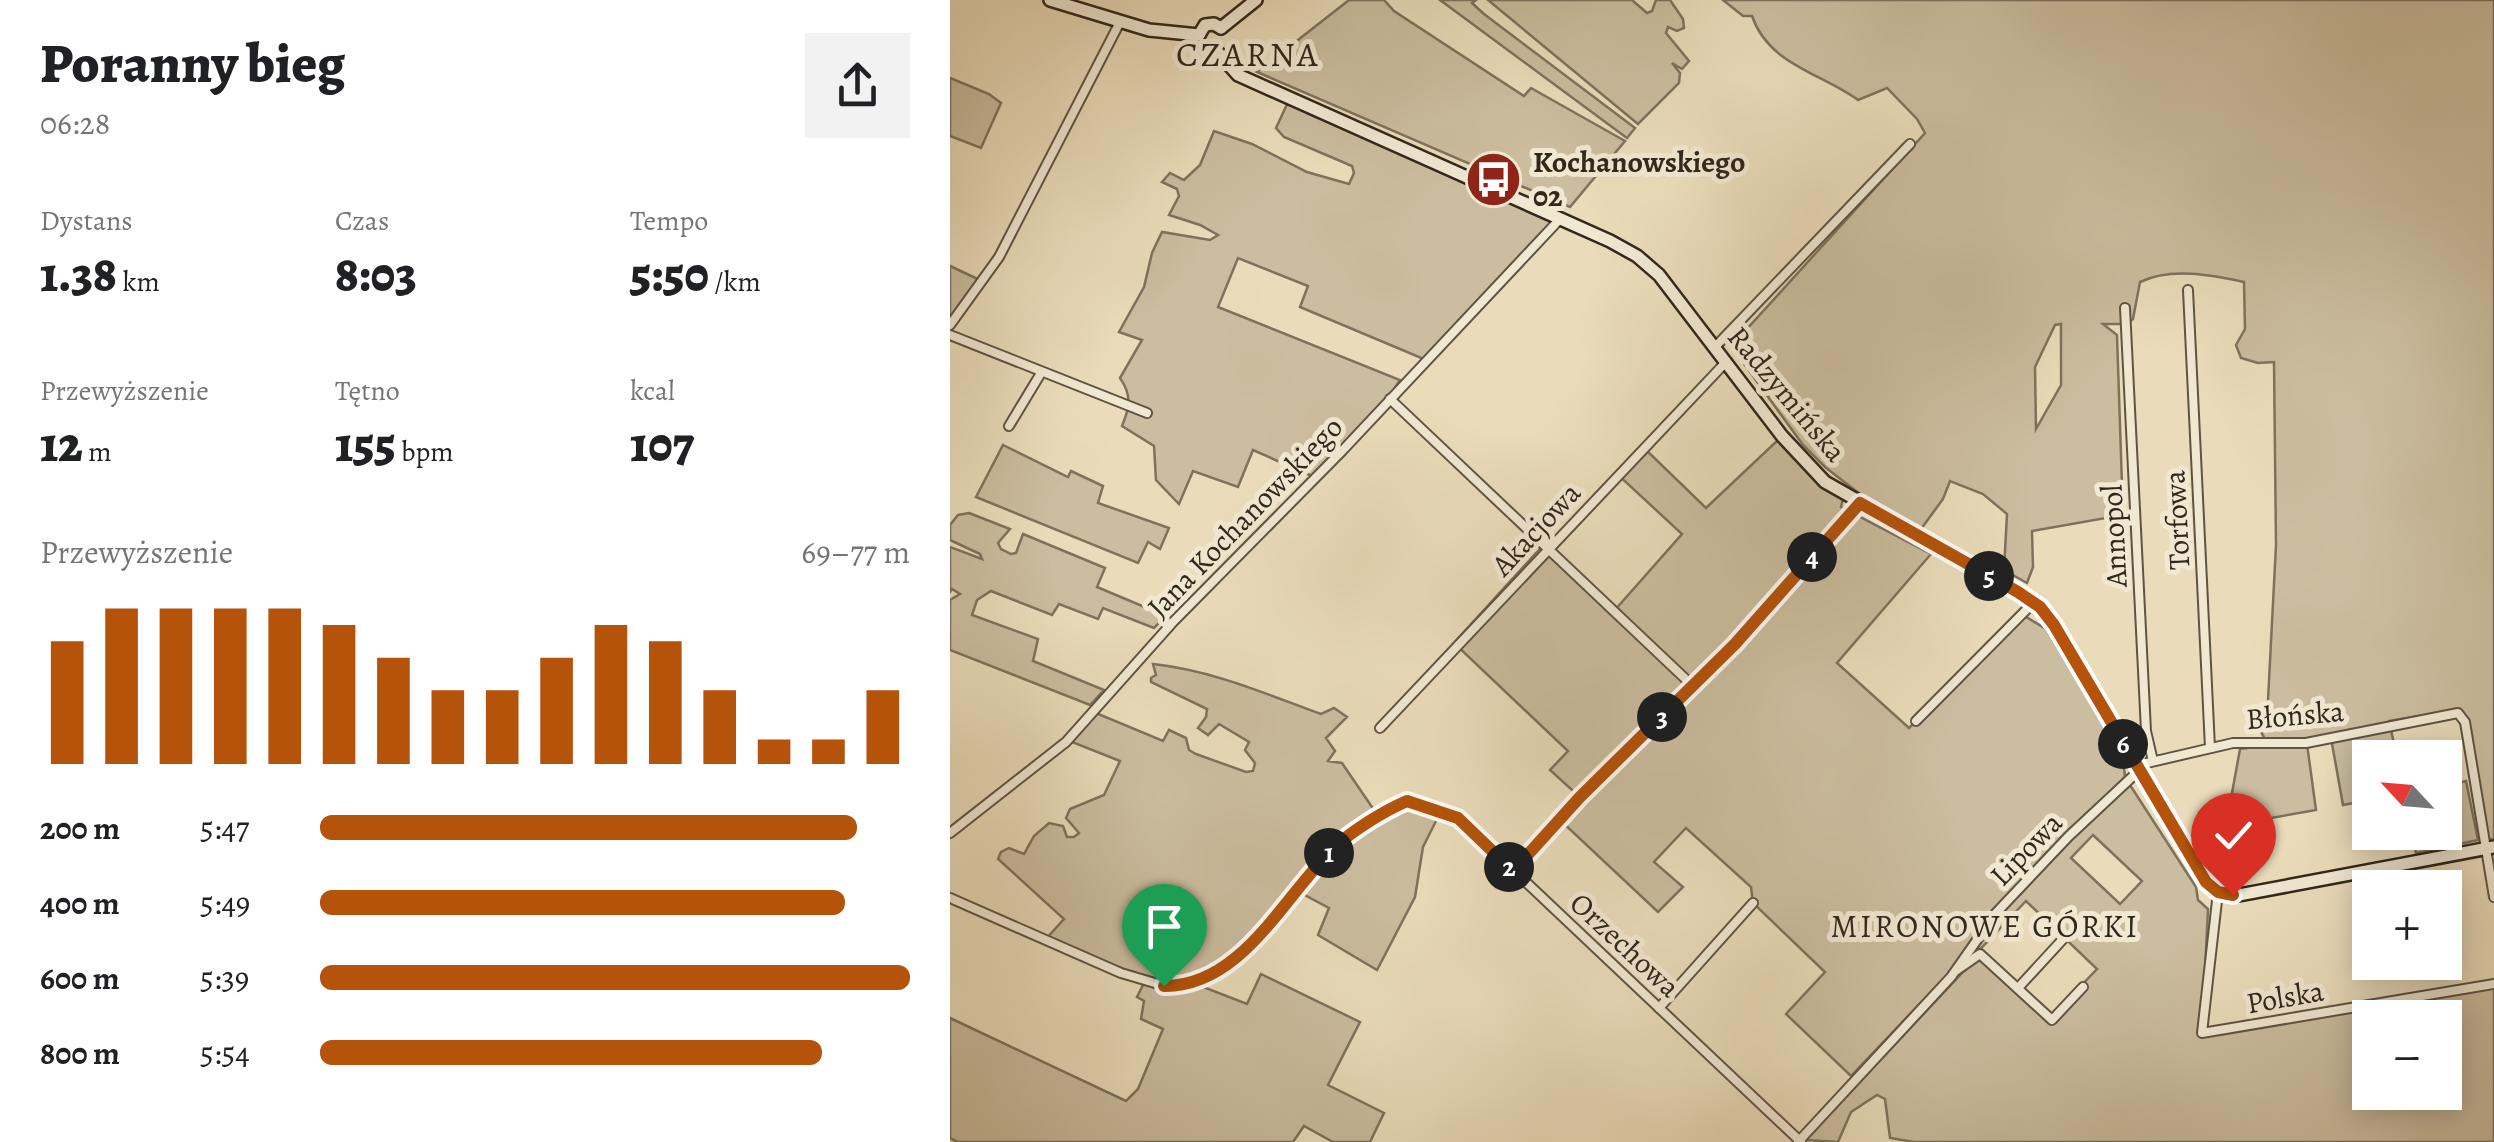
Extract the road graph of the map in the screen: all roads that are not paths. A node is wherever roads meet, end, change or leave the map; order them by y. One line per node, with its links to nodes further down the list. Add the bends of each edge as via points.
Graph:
1 (1050, 0): 3 (street)
2 (1256, 0): 4 (street)
3 (1120, 22): 5 (street); 11 (street, via 999,257)
4 (1221, 28): 5 (street, via 1206,25); 6 (street, via 1223,40)
5 (1199, 35): 6 (street, via 1203,46)
6 (1214, 48): 8 (street, Radzymińska, via 1238,75)
7 (1910, 144): 13 (street)
8 (1560, 218): 13 (street, Radzymińska, via 1646,263); 16 (street, Jana Kochanowskiego)
9 (2188, 290): 25 (street, Torfowa)
10 (2125, 308): 26 (street, Annopol, via 2146,731)
11 (950, 325)
12 (950, 335): 15 (street)
13 (1715, 348): 14 (street, Radzymińska)
14 (1726, 362): 19 (street, Radzymińska, via 1807,464); 20 (street, Akacjowa)
15 (1041, 373): 17 (street); 18 (street)
16 (1390, 399): 20 (street); 28 (street, Jana Kochanowskiego, via 1066,742)
17 (1147, 413)
18 (1009, 426)
19 (1860, 503): 21 (street, Radzymińska); 22 (street)
20 (1549, 548): 22 (street); 24 (street, Akacjowa)
21 (2034, 602): 23 (street); 27 (street, Radzymińska)
22 (1694, 686): 30 (street)
23 (1916, 721)
24 (1380, 728)
25 (2210, 748): 26 (street, Błońska); 29 (street, Błońska, via 2306,743 2458,713)
26 (2153, 762): 27 (street, Błońska)
27 (2138, 769): 31 (street, Radzymińska); 36 (street, Lipowa, via 1996,912)
28 (950, 834)
29 (2490, 848): 31 (street, via 2239,894); 32 (street)
30 (1513, 871): 33 (street, Orzechowa, via 1458,818 1407,801 1332,850 1216,975 1183,986 1122,974); 40 (street, Orzechowa)
31 (2218, 892): 37 (street, Polska, via 2202,1034)
32 (2494, 897)
33 (950, 898)
34 (1753, 902): 40 (street)
35 (2064, 938): 39 (street)
36 (1958, 970): 39 (street, Lipowa, via 1980,954); 41 (street, Lipowa)
37 (2494, 984)
38 (2083, 986): 39 (street, via 2052,1020)
39 (2018, 988)
40 (1658, 1008): 41 (street, Orzechowa)
41 (1800, 1142)

